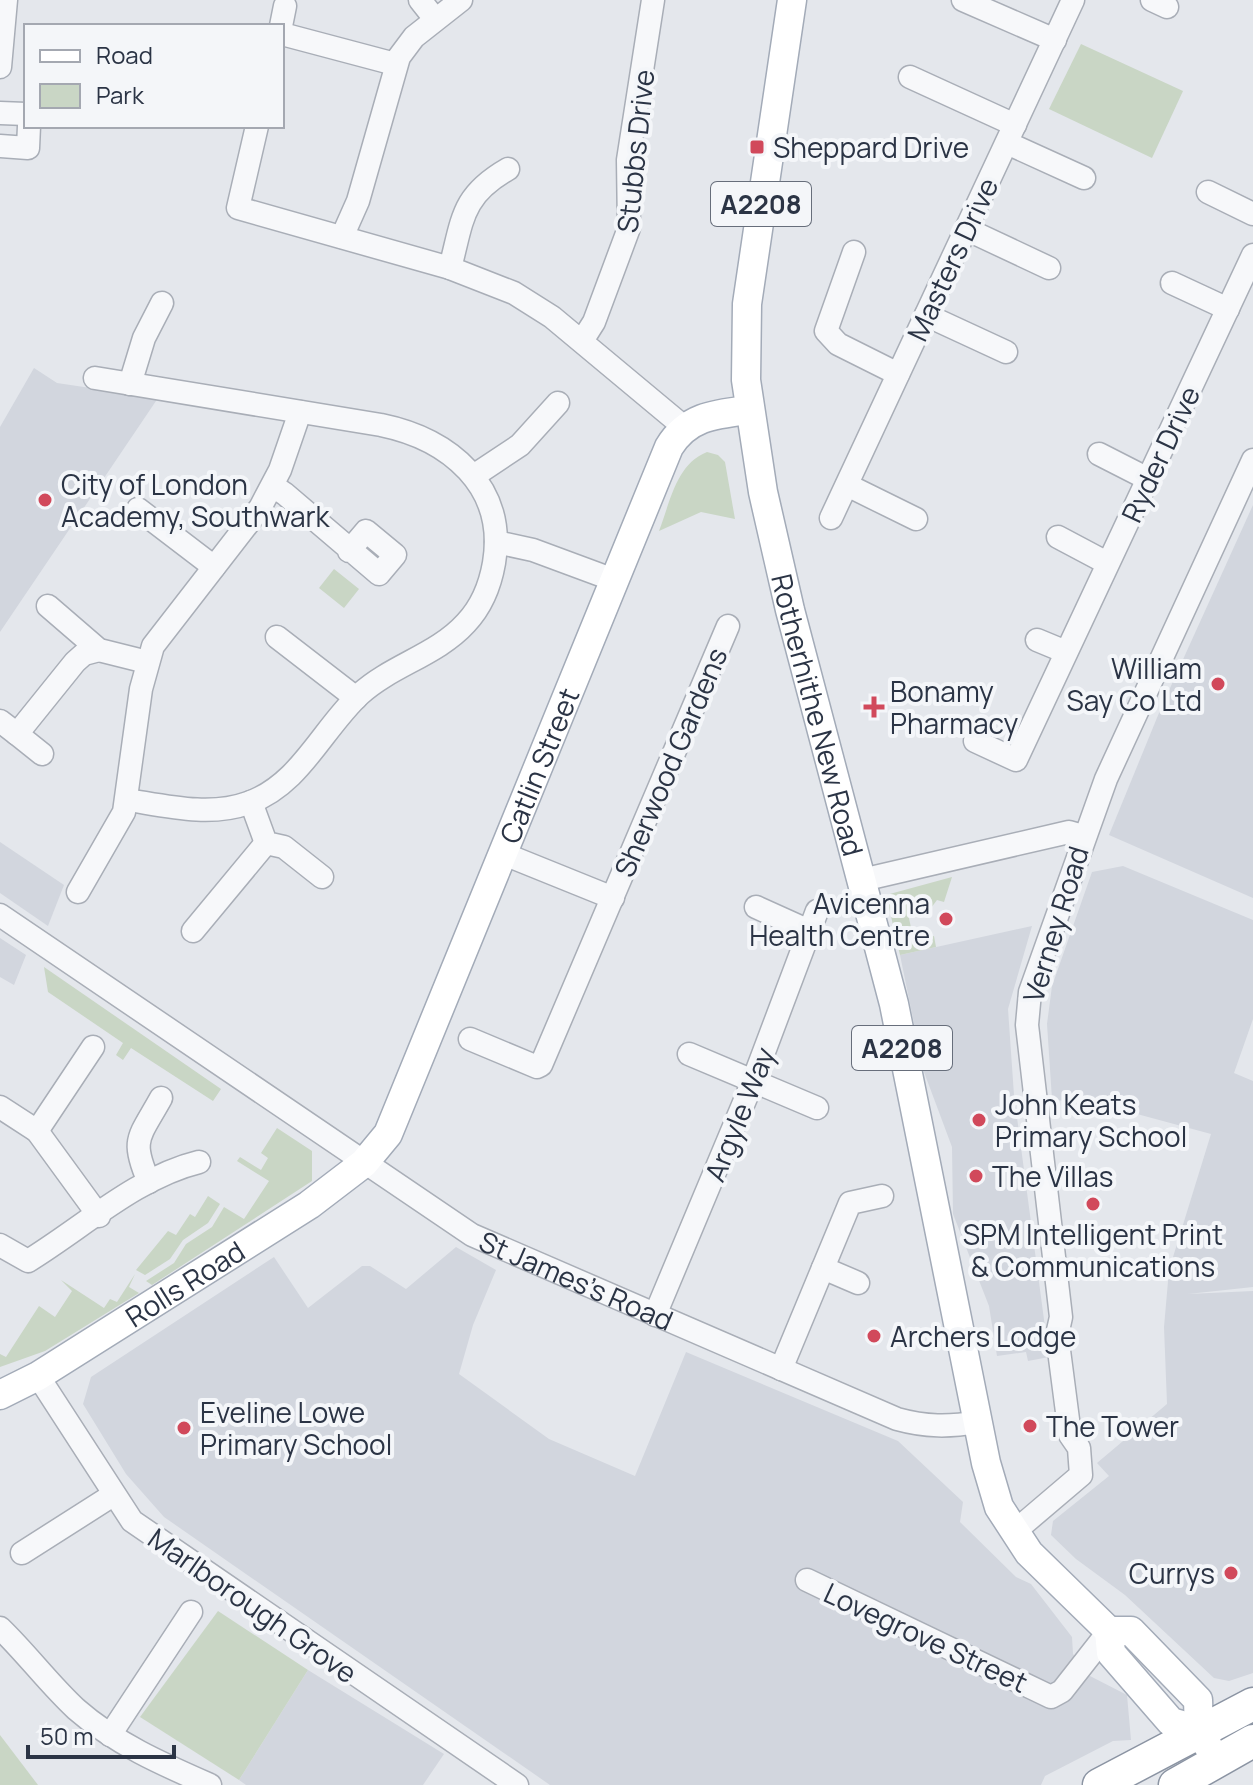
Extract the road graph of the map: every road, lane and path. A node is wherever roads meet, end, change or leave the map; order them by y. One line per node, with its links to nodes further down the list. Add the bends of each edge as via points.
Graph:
1 (420, 0): 8 (street)
2 (461, 0): 8 (street)
3 (653, 0): 34 (street, Stubbs Drive, via 628,160 629,228)
4 (792, 0): 40 (main road, Rotherhithe New Road / A2208, via 747,304)
5 (963, 0): 10 (street)
6 (1073, 0): 10 (street, Masters Drive)
7 (4, 12): 12 (street)
8 (435, 19): 11 (street)
9 (284, 35): 11 (street)
10 (1055, 40): 18 (street, Masters Drive)
11 (395, 64): 25 (street, via 358,201)
12 (0, 67)
13 (910, 77): 18 (street)
14 (0, 113): 15 (street)
15 (24, 114)
16 (29, 128): 19 (street, via 28,148)
17 (257, 128): 25 (street, via 238,208)
18 (1011, 134): 21 (street); 24 (street, Masters Drive)
19 (0, 146)
20 (508, 169): 28 (street, via 480,186 469,201)
21 (1084, 178)
22 (1208, 192): 23 (street)
23 (1253, 214)
24 (966, 229): 29 (street); 33 (street, Masters Drive)
25 (342, 237): 28 (street)
26 (854, 252): 36 (street, via 826,331 838,344)
27 (1253, 255): 32 (street, Ryder Drive)
28 (450, 268): 34 (street, via 526,300)
29 (1049, 268)
30 (1172, 283): 32 (street)
31 (162, 303): 38 (street)
32 (1228, 309): 46 (street, Ryder Drive)
33 (926, 315): 35 (street); 36 (street, Masters Drive)
34 (582, 341): 42 (street)
35 (1006, 352)
36 (898, 374): 47 (street, Masters Drive)
37 (95, 378): 38 (street)
38 (130, 384): 41 (street)
39 (558, 403): 45 (street, via 520,445)
40 (749, 410): 42 (main road, via 705,416); 75 (main road, Rotherhithe New Road / A2208, via 782,580)
41 (300, 412): 45 (street, via 410,432 442,447); 48 (street)
42 (684, 427): 57 (main road, Catlin Street, via 663,460)
43 (1099, 454): 46 (street)
44 (1253, 460): 71 (street, Verney Road)
45 (475, 475): 53 (street, via 493,516)
46 (1148, 479): 55 (street, Ryder Drive)
47 (847, 485): 50 (street, Masters Drive); 51 (street)
48 (273, 486): 54 (street); 56 (street)
49 (138, 509): 56 (street)
50 (831, 518)
51 (916, 519)
52 (1058, 537): 55 (street)
53 (496, 542): 57 (street); 65 (street, via 487,591 465,625)
54 (349, 551)
55 (1107, 563): 63 (street, Ryder Drive)
56 (214, 567): 64 (street, via 158,639)
57 (614, 580): 73 (main road, Catlin Street)
58 (48, 606): 62 (street)
59 (728, 626): 77 (street, Sherwood Gardens)
60 (277, 637): 65 (street)
61 (1037, 640): 63 (street)
62 (99, 650): 64 (street); 66 (street, via 84,654)
63 (1066, 652): 67 (street, Ryder Drive, via 1016,760)
64 (147, 662): 69 (street)
65 (356, 698): 70 (street, via 283,783)
66 (9, 727): 68 (street)
67 (975, 741)
68 (42, 754)
69 (128, 800): 70 (street, via 202,810); 76 (street)
70 (251, 802): 72 (street)
71 (1083, 836): 75 (street, via 1069,832); 103 (street, Verney Road, via 1027,1013 1061,1317 1057,1335 1070,1435 1079,1448 1081,1475)
72 (266, 843): 74 (street, via 284,847); 80 (street)
73 (504, 854): 77 (street, Sherwood Gardens); 90 (main road, Catlin Street, via 393,1123)
74 (322, 877)
75 (862, 880): 101 (main road, Rotherhithe New Road / A2208, via 894,1004)
76 (78, 892)
77 (613, 898): 81 (street, Sherwood Gardens, via 537,1067)
78 (756, 907): 84 (street, Argyle Way, via 813,921)
79 (4, 918): 90 (street, St James's Road)
80 (193, 931)
81 (470, 1039)
82 (93, 1047): 88 (street)
83 (689, 1054): 84 (street)
84 (753, 1081): 87 (street); 97 (street, Argyle Way)
85 (161, 1098): 91 (street, via 136,1144)
86 (0, 1107): 88 (street)
87 (817, 1108)
88 (37, 1131): 93 (street)
89 (199, 1162): 91 (street)
90 (364, 1163): 97 (street, St James's Road, via 472,1235); 99 (main road, Rolls Road, via 234,1254)
91 (149, 1182): 93 (street)
92 (882, 1196): 95 (street, via 850,1203)
93 (99, 1216): 94 (street, via 28,1261)
94 (0, 1245)
95 (823, 1268): 96 (street); 98 (street)
96 (858, 1283)
97 (655, 1315): 98 (street, St James's Road)
98 (781, 1369): 101 (street, St James's Road, via 922,1426)
99 (38, 1376): 100 (main road, Rolls Road); 102 (street, Marlborough Grove)
100 (0, 1395)
101 (978, 1422): 103 (main road, A2208, via 999,1507)
102 (113, 1495): 104 (street); 115 (street, Marlborough Grove, via 126,1515 151,1536)
103 (1014, 1532): 108 (main road, A2208)
104 (22, 1553)
105 (807, 1580): 108 (street, Lovegrove Street, via 1051,1697 1062,1691)
106 (191, 1612): 111 (street)
107 (0, 1628): 111 (street, via 65,1698)
108 (1109, 1631): 110 (main road, A2208, via 1111,1653 1171,1722)
109 (1253, 1704): 110 (highway)
110 (1199, 1730): 113 (main road); 116 (highway)
111 (110, 1735): 114 (street, via 159,1764)
112 (1253, 1741): 113 (highway)
113 (1216, 1762): 117 (highway)
114 (210, 1785)
115 (517, 1785)
116 (1099, 1785)
117 (1175, 1785)

